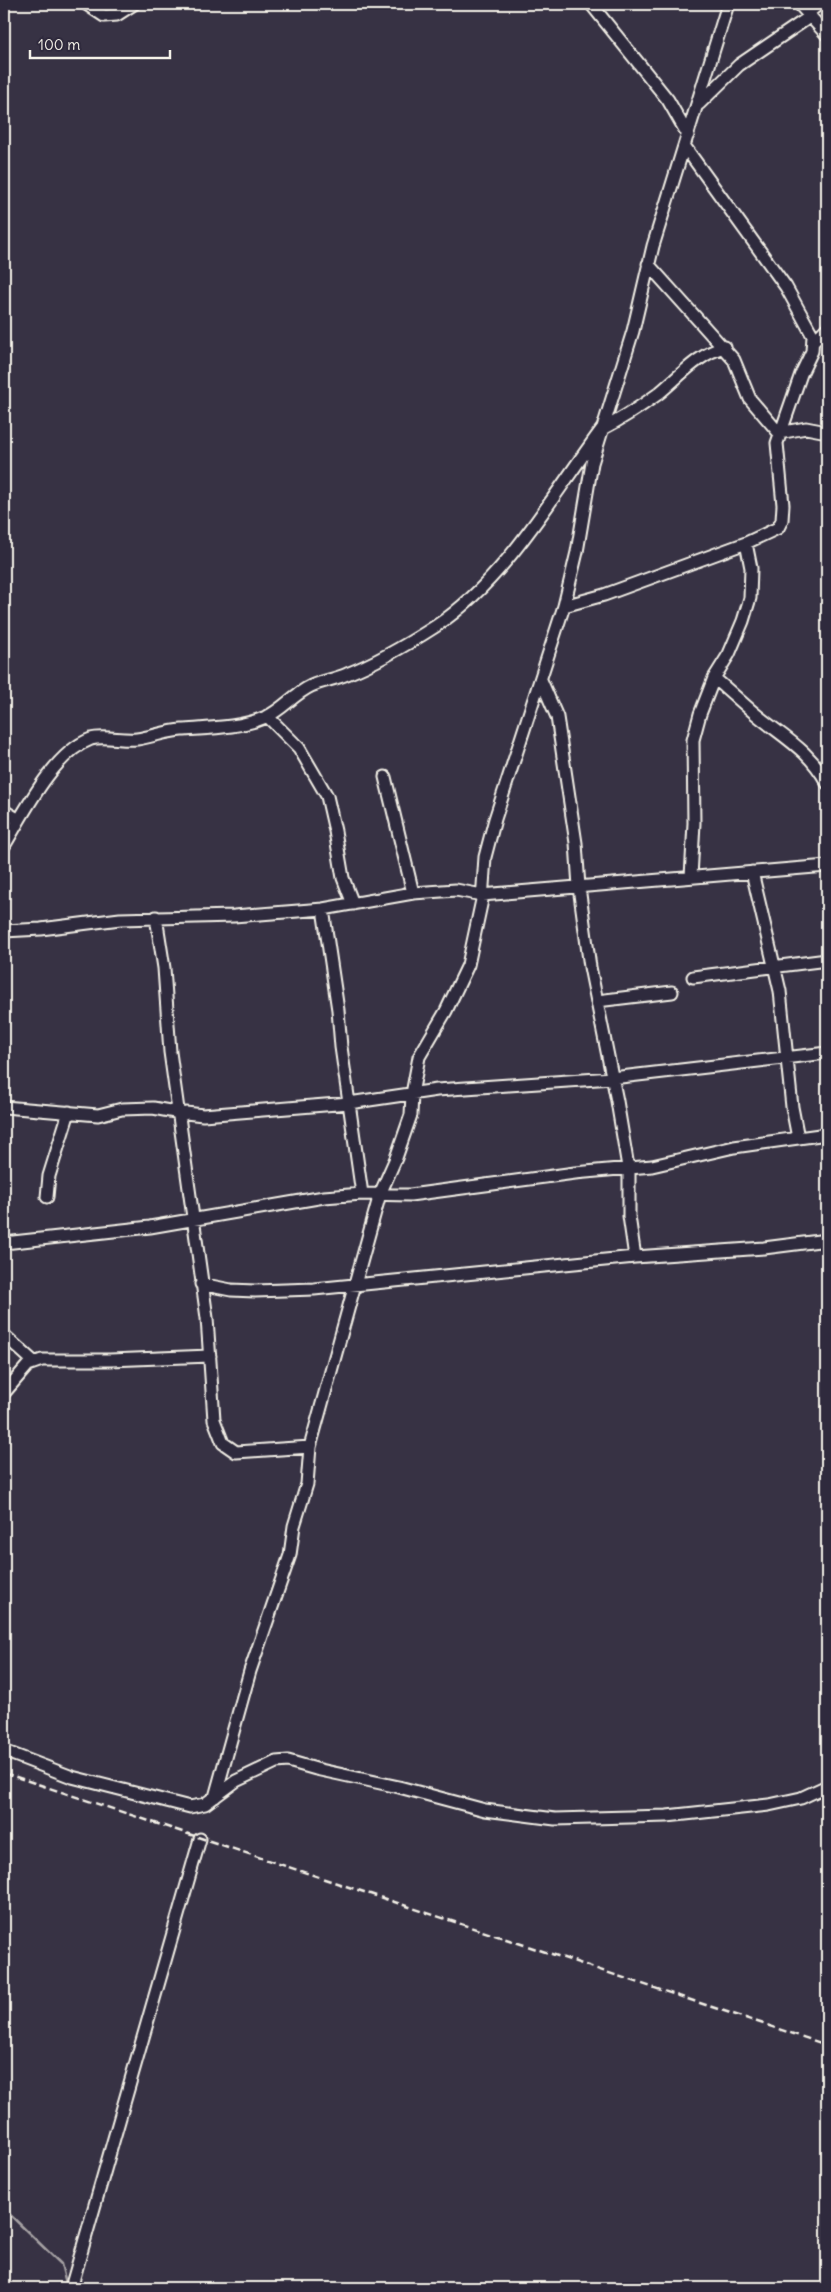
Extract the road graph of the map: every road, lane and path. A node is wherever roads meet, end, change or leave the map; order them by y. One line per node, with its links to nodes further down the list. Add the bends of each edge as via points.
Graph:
1 (86, 4): 2 (street, via 104,16 116,15)
2 (134, 4)
3 (592, 4): 10 (street, via 668,100)
4 (728, 4): 9 (street)
5 (800, 4): 7 (street)
6 (819, 4): 7 (street)
7 (810, 15): 8 (street); 9 (street, via 739,65)
8 (827, 34)
9 (698, 105): 10 (street)
10 (688, 135): 11 (street)
11 (685, 147): 12 (street); 14 (street, via 786,287 809,326)
12 (648, 264): 15 (street); 16 (street, via 633,331)
13 (827, 328): 14 (street)
14 (814, 342): 18 (street)
15 (724, 347): 16 (street, via 695,363 658,393); 18 (street, via 740,372 750,399)
16 (602, 429): 20 (street, via 592,463); 23 (street, via 530,533 465,603 400,648 347,675 313,685)
17 (827, 432): 18 (street, via 806,428)
18 (779, 433): 19 (street, via 777,457 782,520 778,528)
19 (746, 543): 20 (street, via 604,595); 21 (street, via 751,568 750,598 729,654)
20 (564, 606): 22 (street)
21 (714, 678): 25 (street, via 755,714 798,745 818,766); 31 (street, via 694,740)
22 (542, 680): 32 (street, via 558,717); 34 (street, via 495,819 485,857)
23 (267, 716): 27 (street, via 237,725 166,731 137,739 92,739 66,755); 35 (street, via 299,748 327,796 343,878)
24 (385, 777): 33 (street)
25 (827, 782)
26 (4, 811): 27 (street)
27 (19, 820): 28 (street)
28 (4, 846)
29 (827, 866): 30 (street)
30 (752, 872): 31 (street); 40 (street)
31 (691, 877): 32 (street)
32 (579, 887): 34 (street); 43 (street)
33 (413, 893): 34 (street, via 456,890); 35 (street)
34 (482, 895): 47 (street, via 468,965 419,1057)
35 (353, 904): 36 (street)
36 (323, 909): 37 (street, via 234,916); 48 (street)
37 (156, 917): 38 (street); 51 (street)
38 (4, 931)
39 (827, 960): 40 (street)
40 (775, 967): 41 (street); 45 (street)
41 (693, 977)
42 (672, 992): 43 (street)
43 (597, 1001): 46 (street)
44 (827, 1053): 45 (street)
45 (788, 1057): 46 (street); 53 (street)
46 (612, 1078): 47 (street); 54 (street)
47 (412, 1094): 48 (street); 56 (street, via 411,1115)
48 (349, 1102): 51 (street); 55 (street)
49 (4, 1107): 50 (street)
50 (70, 1112): 51 (street, via 98,1115 122,1109 153,1108); 57 (street, via 49,1176)
51 (180, 1116): 58 (street)
52 (827, 1134): 53 (street)
53 (798, 1138): 54 (street, via 734,1147 652,1166)
54 (627, 1167): 56 (street, via 410,1195); 61 (street)
55 (362, 1194): 56 (street); 58 (street, via 324,1197)
56 (380, 1194): 63 (street)
57 (47, 1197)
58 (192, 1219): 60 (street, via 150,1227); 62 (street)
59 (827, 1240): 61 (street)
60 (4, 1243)
61 (635, 1257): 63 (street)
62 (201, 1284): 63 (street, via 256,1291); 65 (street)
63 (356, 1284): 68 (street)
64 (4, 1334): 66 (street)
65 (210, 1356): 66 (street); 68 (street, via 214,1420 223,1444 236,1452)
66 (34, 1362): 67 (street)
67 (4, 1393)
68 (310, 1447): 71 (street, via 307,1484 294,1526 290,1555 252,1662)
69 (4, 1751): 71 (street, via 72,1776 190,1807 202,1806)
70 (827, 1786): 71 (street, via 801,1798 769,1805 667,1816 555,1819 485,1810 288,1760 276,1762 236,1781)
71 (215, 1797)
72 (200, 1840): 73 (street)
73 (71, 2288)

